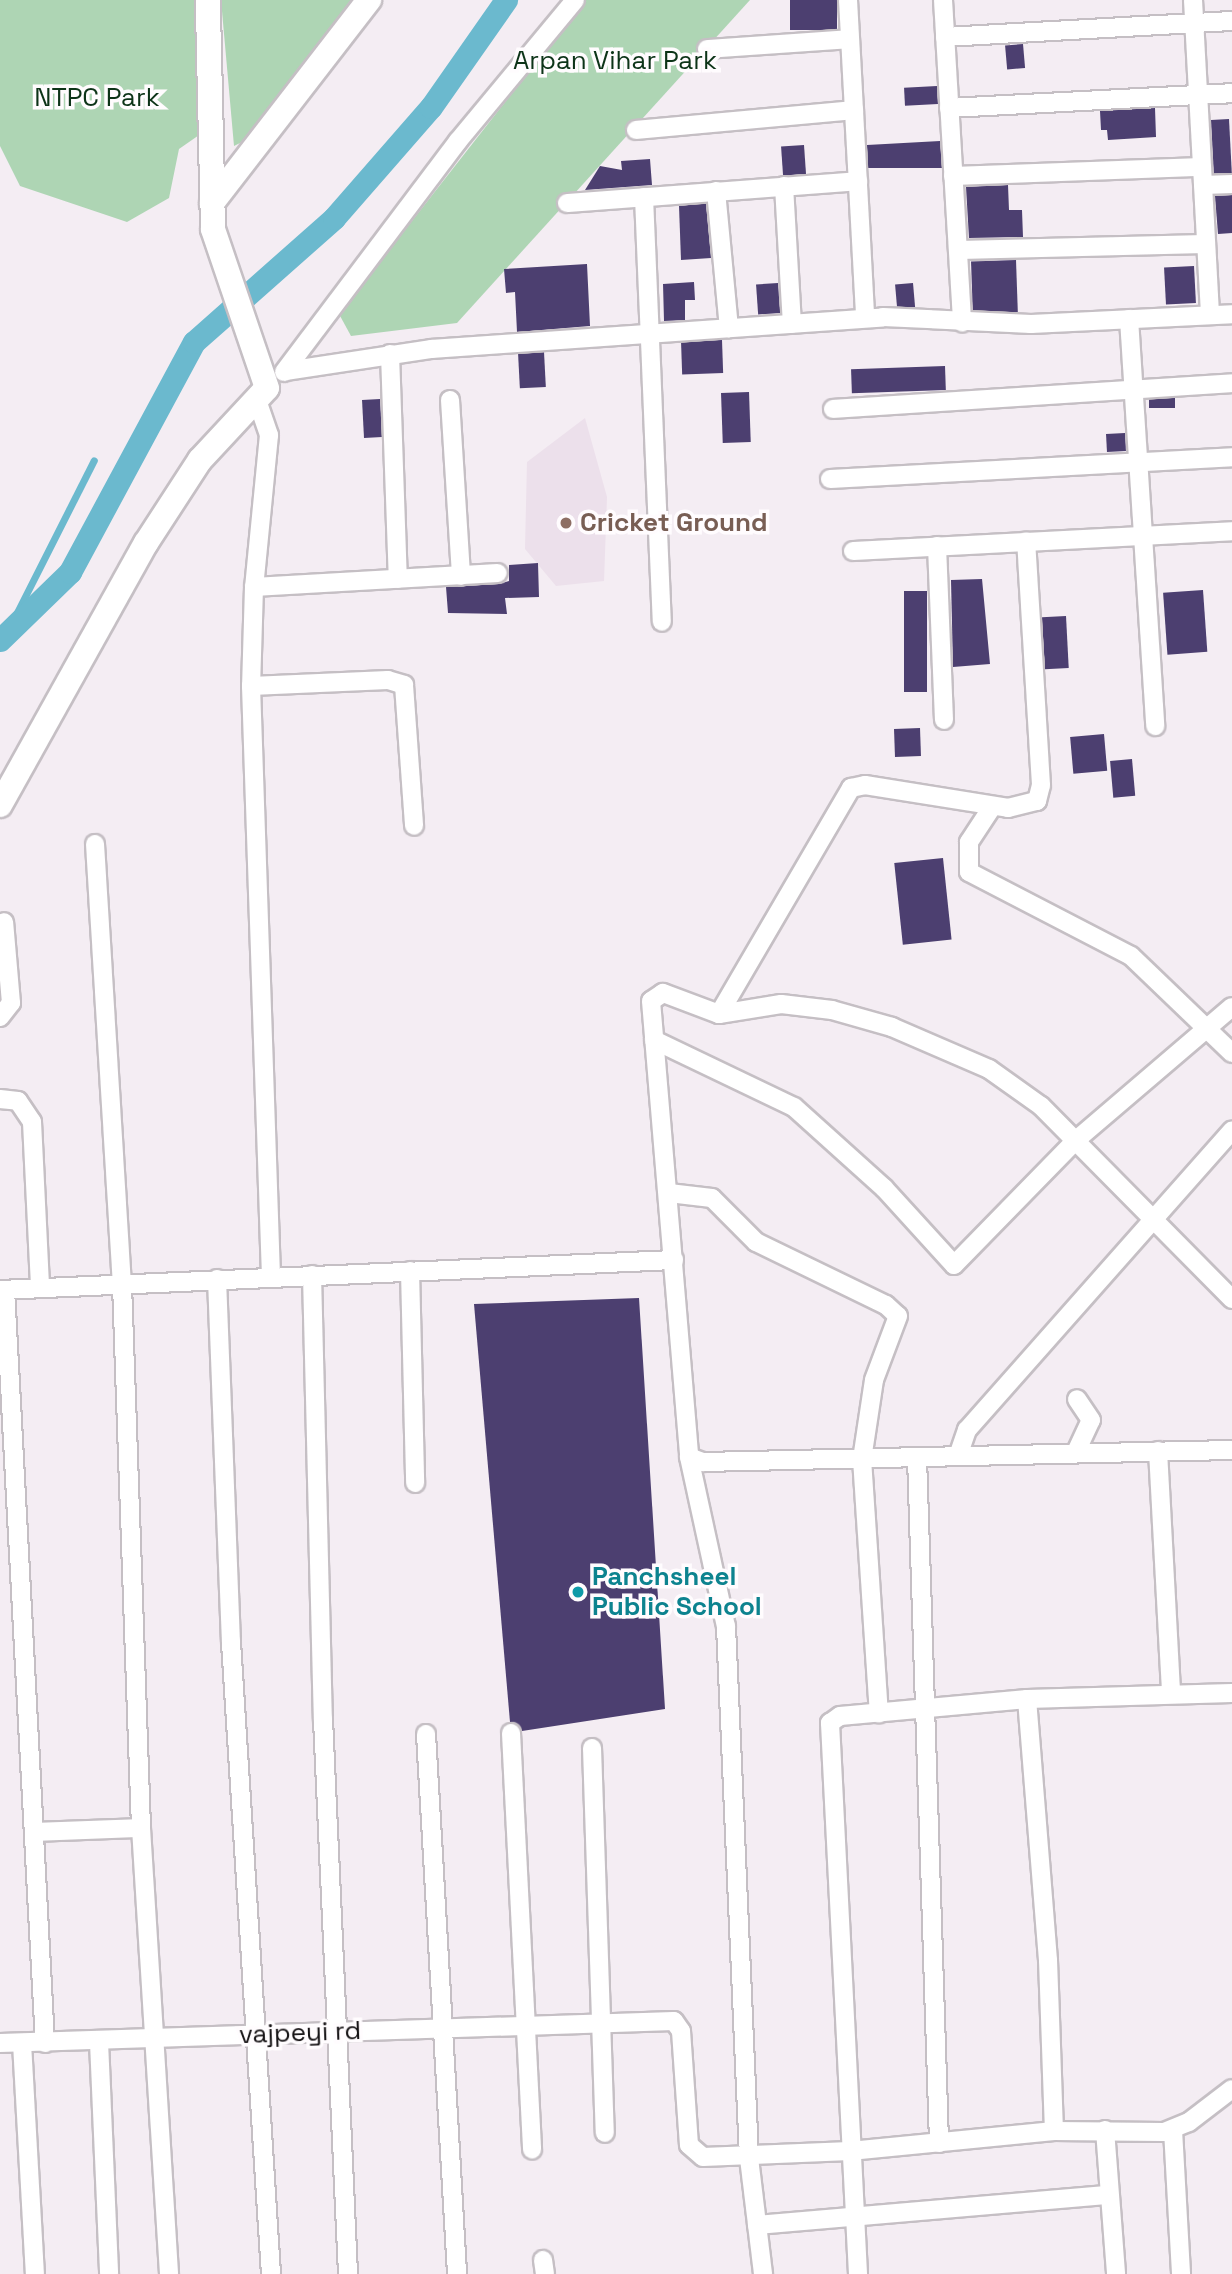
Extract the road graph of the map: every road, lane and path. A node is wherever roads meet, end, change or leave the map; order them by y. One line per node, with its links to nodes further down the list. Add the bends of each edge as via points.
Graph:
1 (208, 0): 25 (street)
2 (369, 0): 25 (street)
3 (575, 0): 38 (street, via 458,141)
4 (848, 0): 10 (street)
5 (943, 0): 9 (street)
6 (1194, 0): 8 (street)
7 (1232, 21): 8 (street)
8 (1195, 23): 9 (street); 13 (street)
9 (945, 37): 14 (street)
10 (850, 39): 11 (street); 15 (street)
11 (708, 49)
12 (1232, 93): 13 (street)
13 (1199, 95): 14 (street); 17 (street)
14 (949, 108): 18 (street)
15 (854, 110): 16 (street); 19 (street)
16 (636, 130)
17 (1202, 167): 18 (street); 22 (street)
18 (953, 176): 28 (street)
19 (858, 181): 21 (street); 31 (street)
20 (1232, 184): 22 (street)
21 (784, 186): 23 (street); 34 (street)
22 (1203, 186): 27 (street)
23 (716, 191): 24 (street); 35 (street)
24 (644, 197): 26 (street); 36 (street)
25 (212, 203): 41 (street, via 219,253)
26 (567, 203)
27 (1206, 244): 28 (street); 30 (street)
28 (958, 250): 33 (street)
29 (1232, 314): 30 (street)
30 (1210, 315): 32 (street)
31 (865, 318): 33 (street); 34 (street)
32 (1129, 319): 33 (street); 40 (street)
33 (962, 322)
34 (792, 324): 35 (street)
35 (729, 328): 36 (street)
36 (654, 333): 37 (street); 56 (street)
37 (390, 354): 38 (street); 54 (street)
38 (286, 371): 41 (street)
39 (1232, 383): 40 (street)
40 (1135, 387): 43 (street); 45 (street)
41 (263, 395): 55 (street, via 269,435); 60 (street, via 200,460 166,512)
42 (450, 400): 53 (street)
43 (834, 409)
44 (1232, 457): 45 (street)
45 (1141, 461): 46 (street); 48 (street)
46 (830, 480)
47 (1232, 531): 48 (street)
48 (1145, 534): 49 (street); 59 (street)
49 (1026, 541): 50 (street); 61 (street, via 1041,785 1030,806)
50 (937, 546): 51 (street); 58 (street)
51 (853, 551)
52 (498, 573): 53 (street)
53 (461, 576): 54 (street)
54 (398, 579): 55 (street)
55 (254, 587): 57 (street)
56 (662, 622)
57 (251, 686): 62 (street, via 388,680 404,685); 79 (street)
58 (944, 720)
59 (1155, 726)
60 (0, 804)
61 (992, 807): 66 (street, via 865,785 851,788); 68 (street, via 969,842 969,872 1131,956)
62 (414, 826)
63 (95, 844): 81 (street)
64 (4, 922): 67 (street, via 10,1003)
65 (1232, 1007): 68 (street)
66 (719, 1014): 69 (street, via 656,995 650,1007); 73 (street, via 794,1005 892,1027 989,1069 1041,1106)
67 (0, 1017)
68 (1209, 1031): 70 (street); 73 (street)
69 (654, 1040): 73 (street, via 794,1107 884,1188 954,1265); 74 (street)
70 (1232, 1053)
71 (0, 1099): 82 (street, via 18,1101 32,1122)
72 (1232, 1130): 75 (street)
73 (1075, 1141): 75 (street)
74 (669, 1193): 76 (street); 92 (street, via 712,1198 756,1242 898,1316 874,1380)
75 (1154, 1220): 84 (street); 89 (street, via 967,1430)
76 (674, 1260): 77 (street); 90 (street)
77 (410, 1271): 78 (street); 93 (street)
78 (312, 1275): 79 (street); 107 (street)
79 (271, 1276): 80 (street)
80 (217, 1279): 81 (street); 108 (street, via 231,1642)
81 (121, 1284): 82 (street); 102 (street)
82 (40, 1288): 83 (street)
83 (3, 1290): 103 (street)
84 (1230, 1294)
85 (1077, 1399): 88 (street, via 1091,1420)
86 (1158, 1451): 87 (street); 88 (street); 94 (street)
87 (1232, 1451)
88 (1076, 1452): 89 (street)
89 (958, 1456): 91 (street)
90 (689, 1457): 92 (street, via 703,1462); 122 (street, via 726,1626)
91 (917, 1457): 92 (street); 97 (street)
92 (862, 1459): 98 (street)
93 (415, 1483)
94 (1171, 1692): 95 (street); 96 (street)
95 (1232, 1693)
96 (1027, 1699): 97 (street); 117 (street, via 1048,1961)
97 (924, 1710): 98 (street); 119 (street)
98 (879, 1713): 121 (street, via 840,1716 829,1728)
99 (511, 1733): 106 (street)
100 (426, 1734): 105 (street)
101 (592, 1748): 104 (street)
102 (141, 1828): 103 (street); 109 (street)
103 (36, 1832): 113 (street)
104 (601, 2026): 106 (street, vajpeyi rd); 118 (street); 122 (street, vajpeyi rd, via 669,2020 679,2025 692,2152)
105 (440, 2029): 106 (street, vajpeyi rd); 107 (street, vajpeyi rd); 131 (street)
106 (523, 2029): 120 (street)
107 (335, 2031): 108 (street, vajpeyi rd); 130 (street)
108 (260, 2035): 109 (street, vajpeyi rd); 129 (street)
109 (156, 2038): 110 (street, vajpeyi rd); 128 (street)
110 (99, 2042): 113 (street, vajpeyi rd); 127 (street)
111 (0, 2043): 112 (street, vajpeyi rd)
112 (22, 2043): 113 (street, vajpeyi rd); 126 (street)
113 (45, 2043)
114 (1232, 2090): 116 (street)
115 (1105, 2130): 116 (street); 117 (street); 123 (street)
116 (1173, 2130): 135 (street)
117 (1054, 2131): 119 (street)
118 (605, 2133)
119 (939, 2143): 121 (street)
120 (532, 2148)
121 (850, 2151): 122 (street); 124 (street)
122 (749, 2158): 125 (street)
123 (1109, 2195): 124 (street); 134 (street)
124 (854, 2218): 125 (street); 133 (street)
125 (757, 2225): 132 (street)
126 (35, 2274)
127 (109, 2274)
128 (169, 2274)
129 (271, 2274)
130 (348, 2274)
131 (457, 2274)
132 (763, 2274)
133 (858, 2274)
134 (1116, 2274)
135 (1181, 2274)

